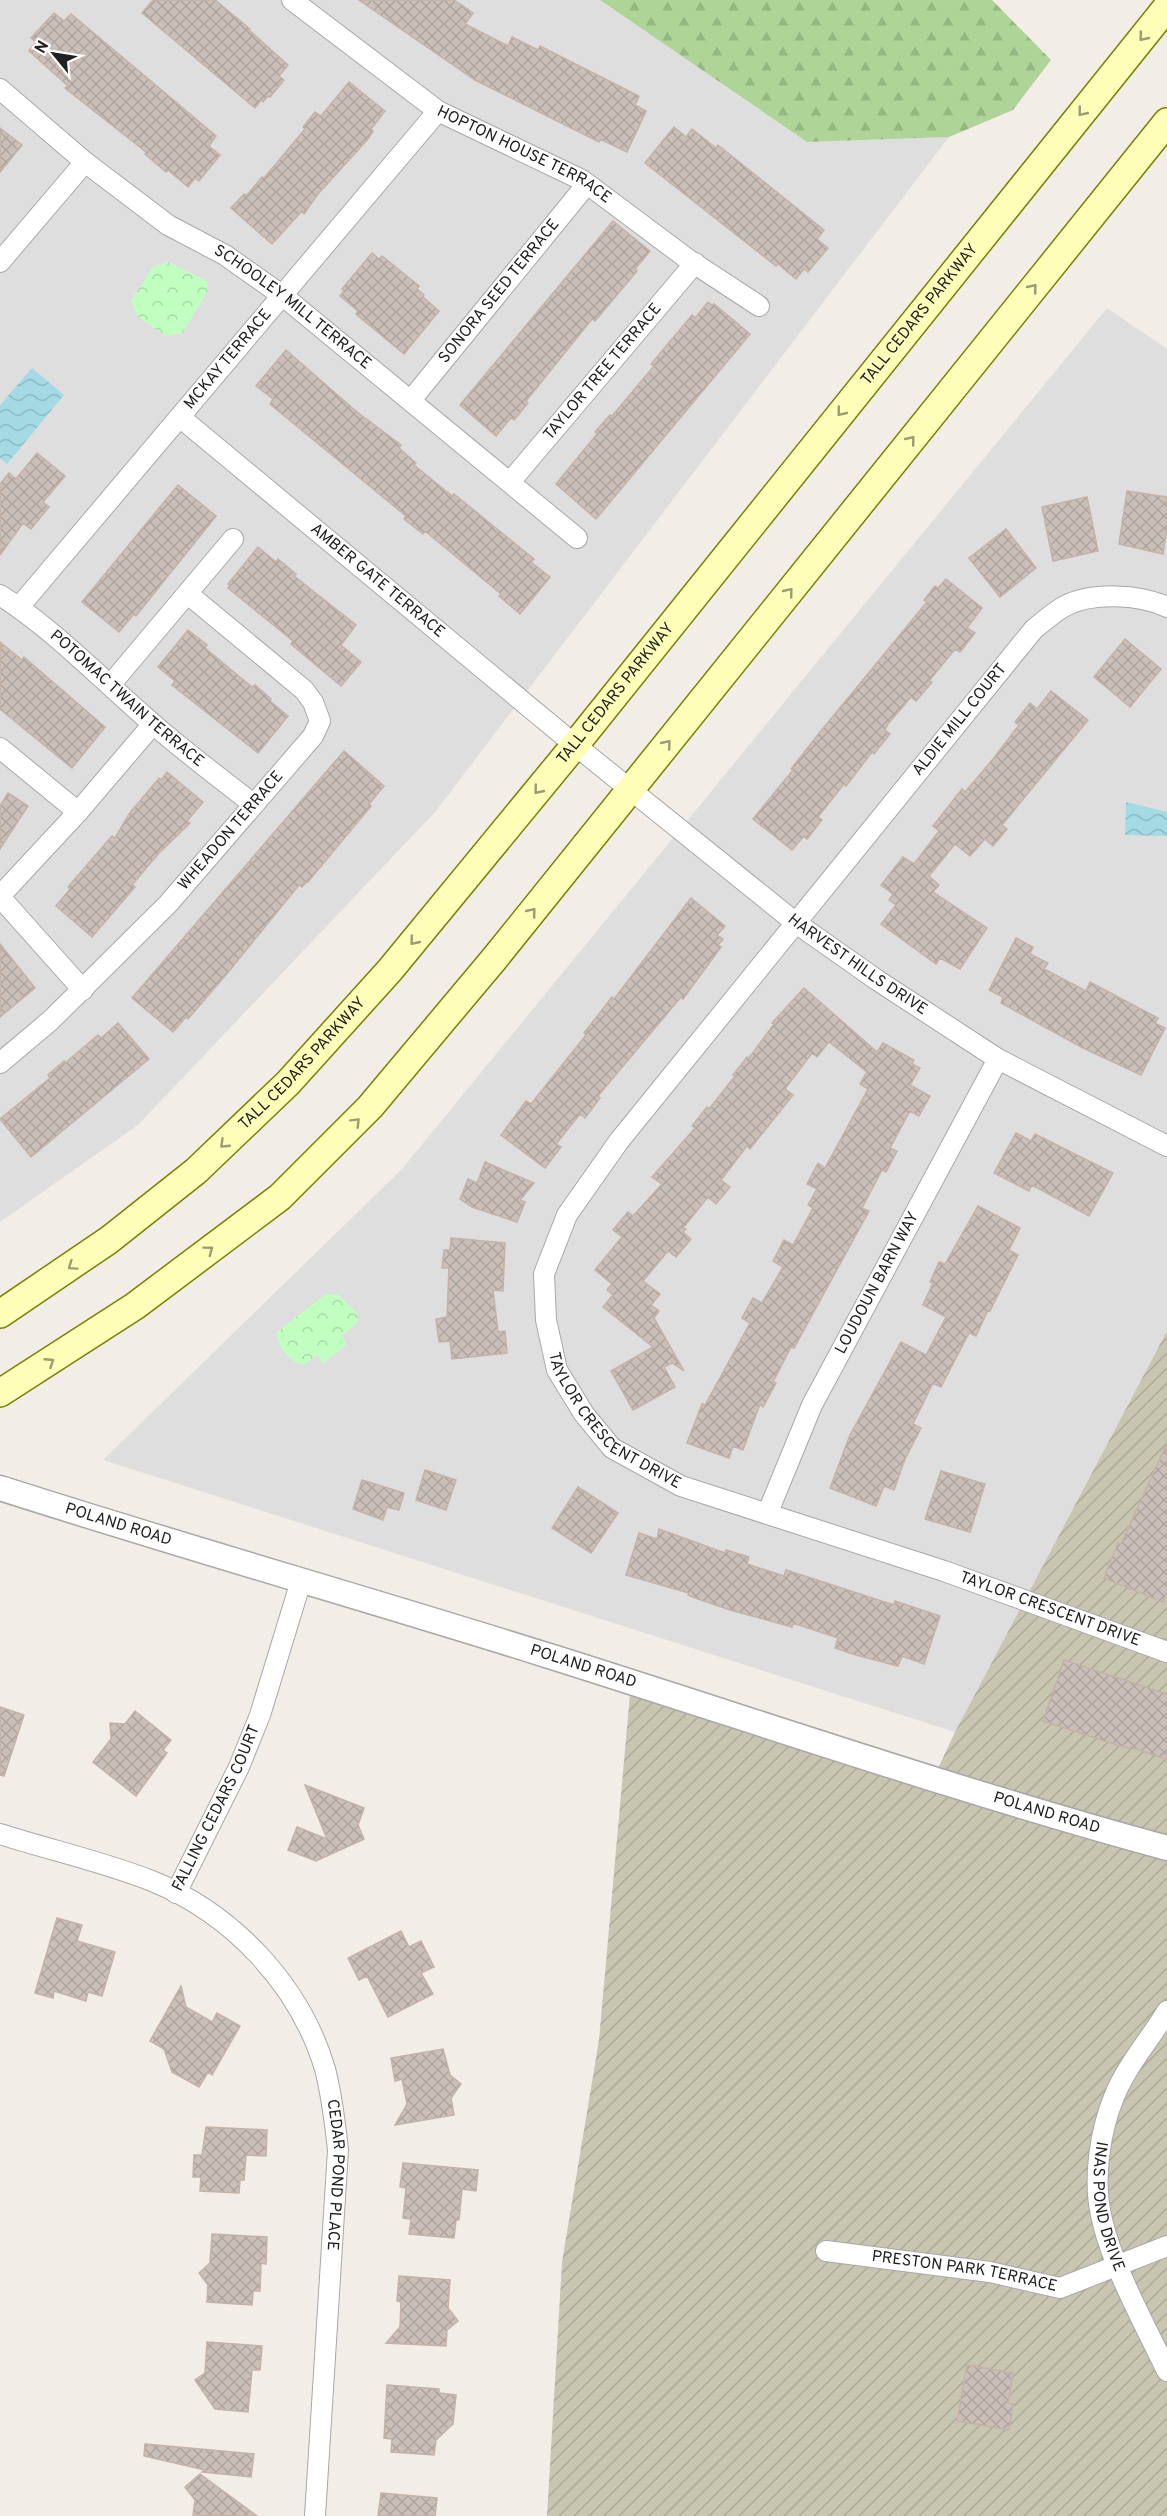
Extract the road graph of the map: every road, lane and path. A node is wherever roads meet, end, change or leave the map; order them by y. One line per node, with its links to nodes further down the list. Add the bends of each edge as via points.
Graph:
1 (292, 0): 4 (street, HOPTON HOUSE TERRACE)
2 (1167, 7): 23 (main road, TALL CEDARS PARKWAY, one-way to 23)
3 (0, 89): 6 (street, SCHOOLEY MILL TERRACE)
4 (438, 111): 7 (street, HOPTON HOUSE TERRACE); 10 (street, MCKAY TERRACE)
5 (1167, 122): 25 (main road, one-way to 5)
6 (84, 162): 8 (street); 10 (street, SCHOOLEY MILL TERRACE, via 168,225 225,255)
7 (587, 184): 9 (street, HOPTON HOUSE TERRACE); 12 (street, SONORA SEED TERRACE)
8 (0, 262)
9 (695, 263): 11 (street, HOPTON HOUSE TERRACE); 14 (street, TAYLOR TREE TERRACE)
10 (283, 296): 12 (street, SCHOOLEY MILL TERRACE); 13 (street, MCKAY TERRACE)
11 (759, 306)
12 (411, 400): 14 (street, SCHOOLEY MILL TERRACE)
13 (181, 418): 20 (street, MCKAY TERRACE); 23 (street, AMBER GATE TERRACE)
14 (510, 482): 15 (street, SCHOOLEY MILL TERRACE)
15 (578, 538)
16 (233, 539): 17 (street)
17 (188, 594): 21 (street); 26 (street, WHEADON TERRACE, via 304,690 320,721 313,736)
18 (0, 595): 20 (street, POTOMAC TWAIN TERRACE)
19 (1167, 606): 29 (street, ALDIE MILL COURT, via 1107,596 1066,606 1034,629)
20 (19, 607): 21 (street, POTOMAC TWAIN TERRACE)
21 (111, 684): 22 (street, POTOMAC TWAIN TERRACE)
22 (153, 724): 26 (street, POTOMAC TWAIN TERRACE); 27 (street)
23 (575, 745): 25 (street, HARVEST HILLS DRIVE); 34 (main road, TALL CEDARS PARKWAY, one-way to 34, via 390,970 288,1083 187,1178 109,1240)
24 (0, 748): 27 (street)
25 (631, 790): 29 (street, HARVEST HILLS DRIVE); 35 (main road, one-way to 25, via 135,1306 280,1197 370,1107)
26 (253, 804): 30 (street, WHEADON TERRACE, via 168,904)
27 (78, 812): 28 (street)
28 (0, 896): 30 (street)
29 (796, 923): 31 (street, HARVEST HILLS DRIVE); 37 (street, TAYLOR CRESCENT DRIVE, via 619,1141 567,1215 544,1274 546,1320 556,1370 612,1448 681,1486)
30 (83, 990): 32 (street, WHEADON TERRACE)
31 (998, 1059): 33 (street, HARVEST HILLS DRIVE); 37 (street, LOUDOUN BARN WAY, via 812,1405)
32 (0, 1063)
33 (1167, 1146)
34 (0, 1314)
35 (0, 1393)
36 (0, 1488): 38 (street, POLAND ROAD)
37 (768, 1512): 39 (street, TAYLOR CRESCENT DRIVE)
38 (301, 1581): 41 (street, POLAND ROAD, via 967,1790); 42 (street, FALLING CEDARS COURT, via 260,1715 239,1767)
39 (1167, 1652)
40 (0, 1834): 42 (street, FALLING CEDARS COURT, via 151,1881)
41 (1167, 1848)
42 (176, 1893): 48 (street, CEDAR POND PLACE, via 235,1932 289,1994 324,2068 334,2109 338,2150)
43 (1167, 2011): 46 (street, INAS POND DRIVE, via 1114,2096 1101,2151 1100,2213)
44 (1167, 2246): 46 (street, PRESTON PARK TERRACE)
45 (825, 2251): 46 (street, PRESTON PARK TERRACE, via 990,2272 1060,2288)
46 (1119, 2265): 47 (street, INAS POND DRIVE)
47 (1167, 2371)
48 (315, 2516)

